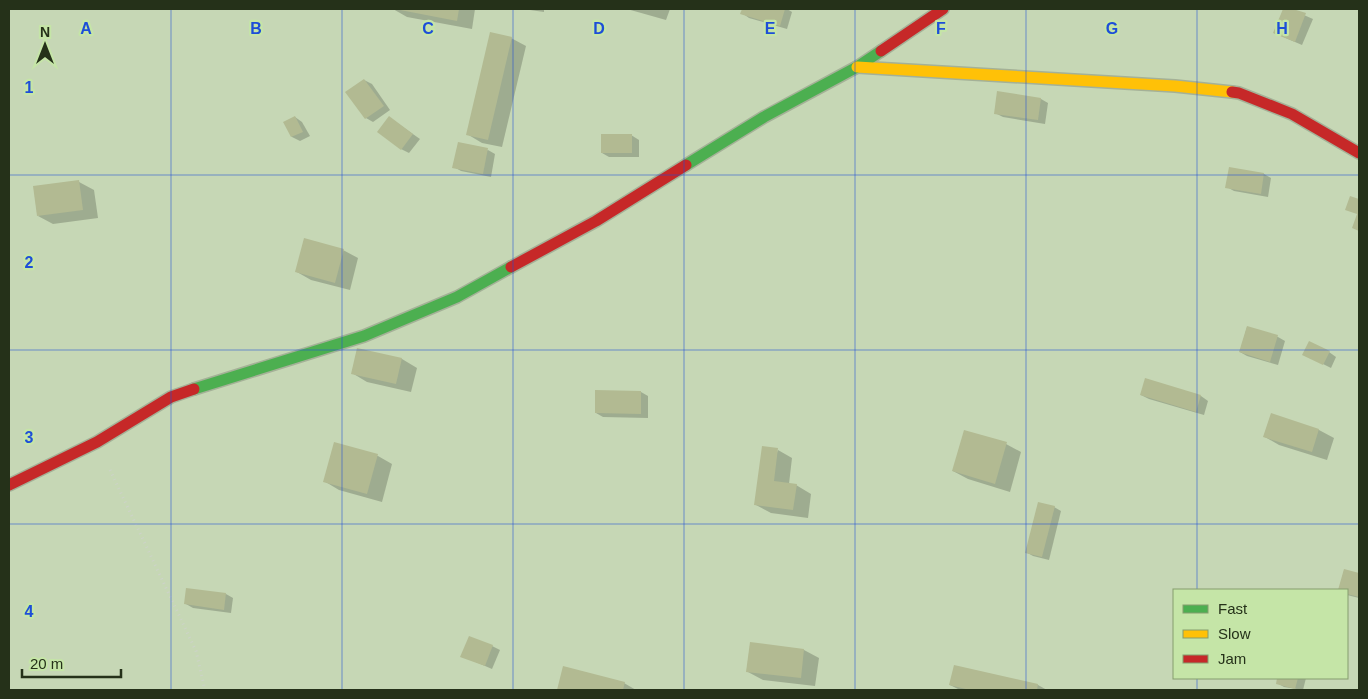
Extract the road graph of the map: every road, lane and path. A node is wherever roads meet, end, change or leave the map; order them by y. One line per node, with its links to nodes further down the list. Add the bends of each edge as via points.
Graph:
1 (943, 9): 2 (street)
2 (857, 67): 3 (street, via 1175,86 1239,93 1292,114); 4 (street, via 764,117 596,221 457,297 364,336 171,397)
3 (1359, 153)
4 (97, 442): 5 (street); 6 (path, via 196,651)
5 (9, 485)
6 (205, 690)

